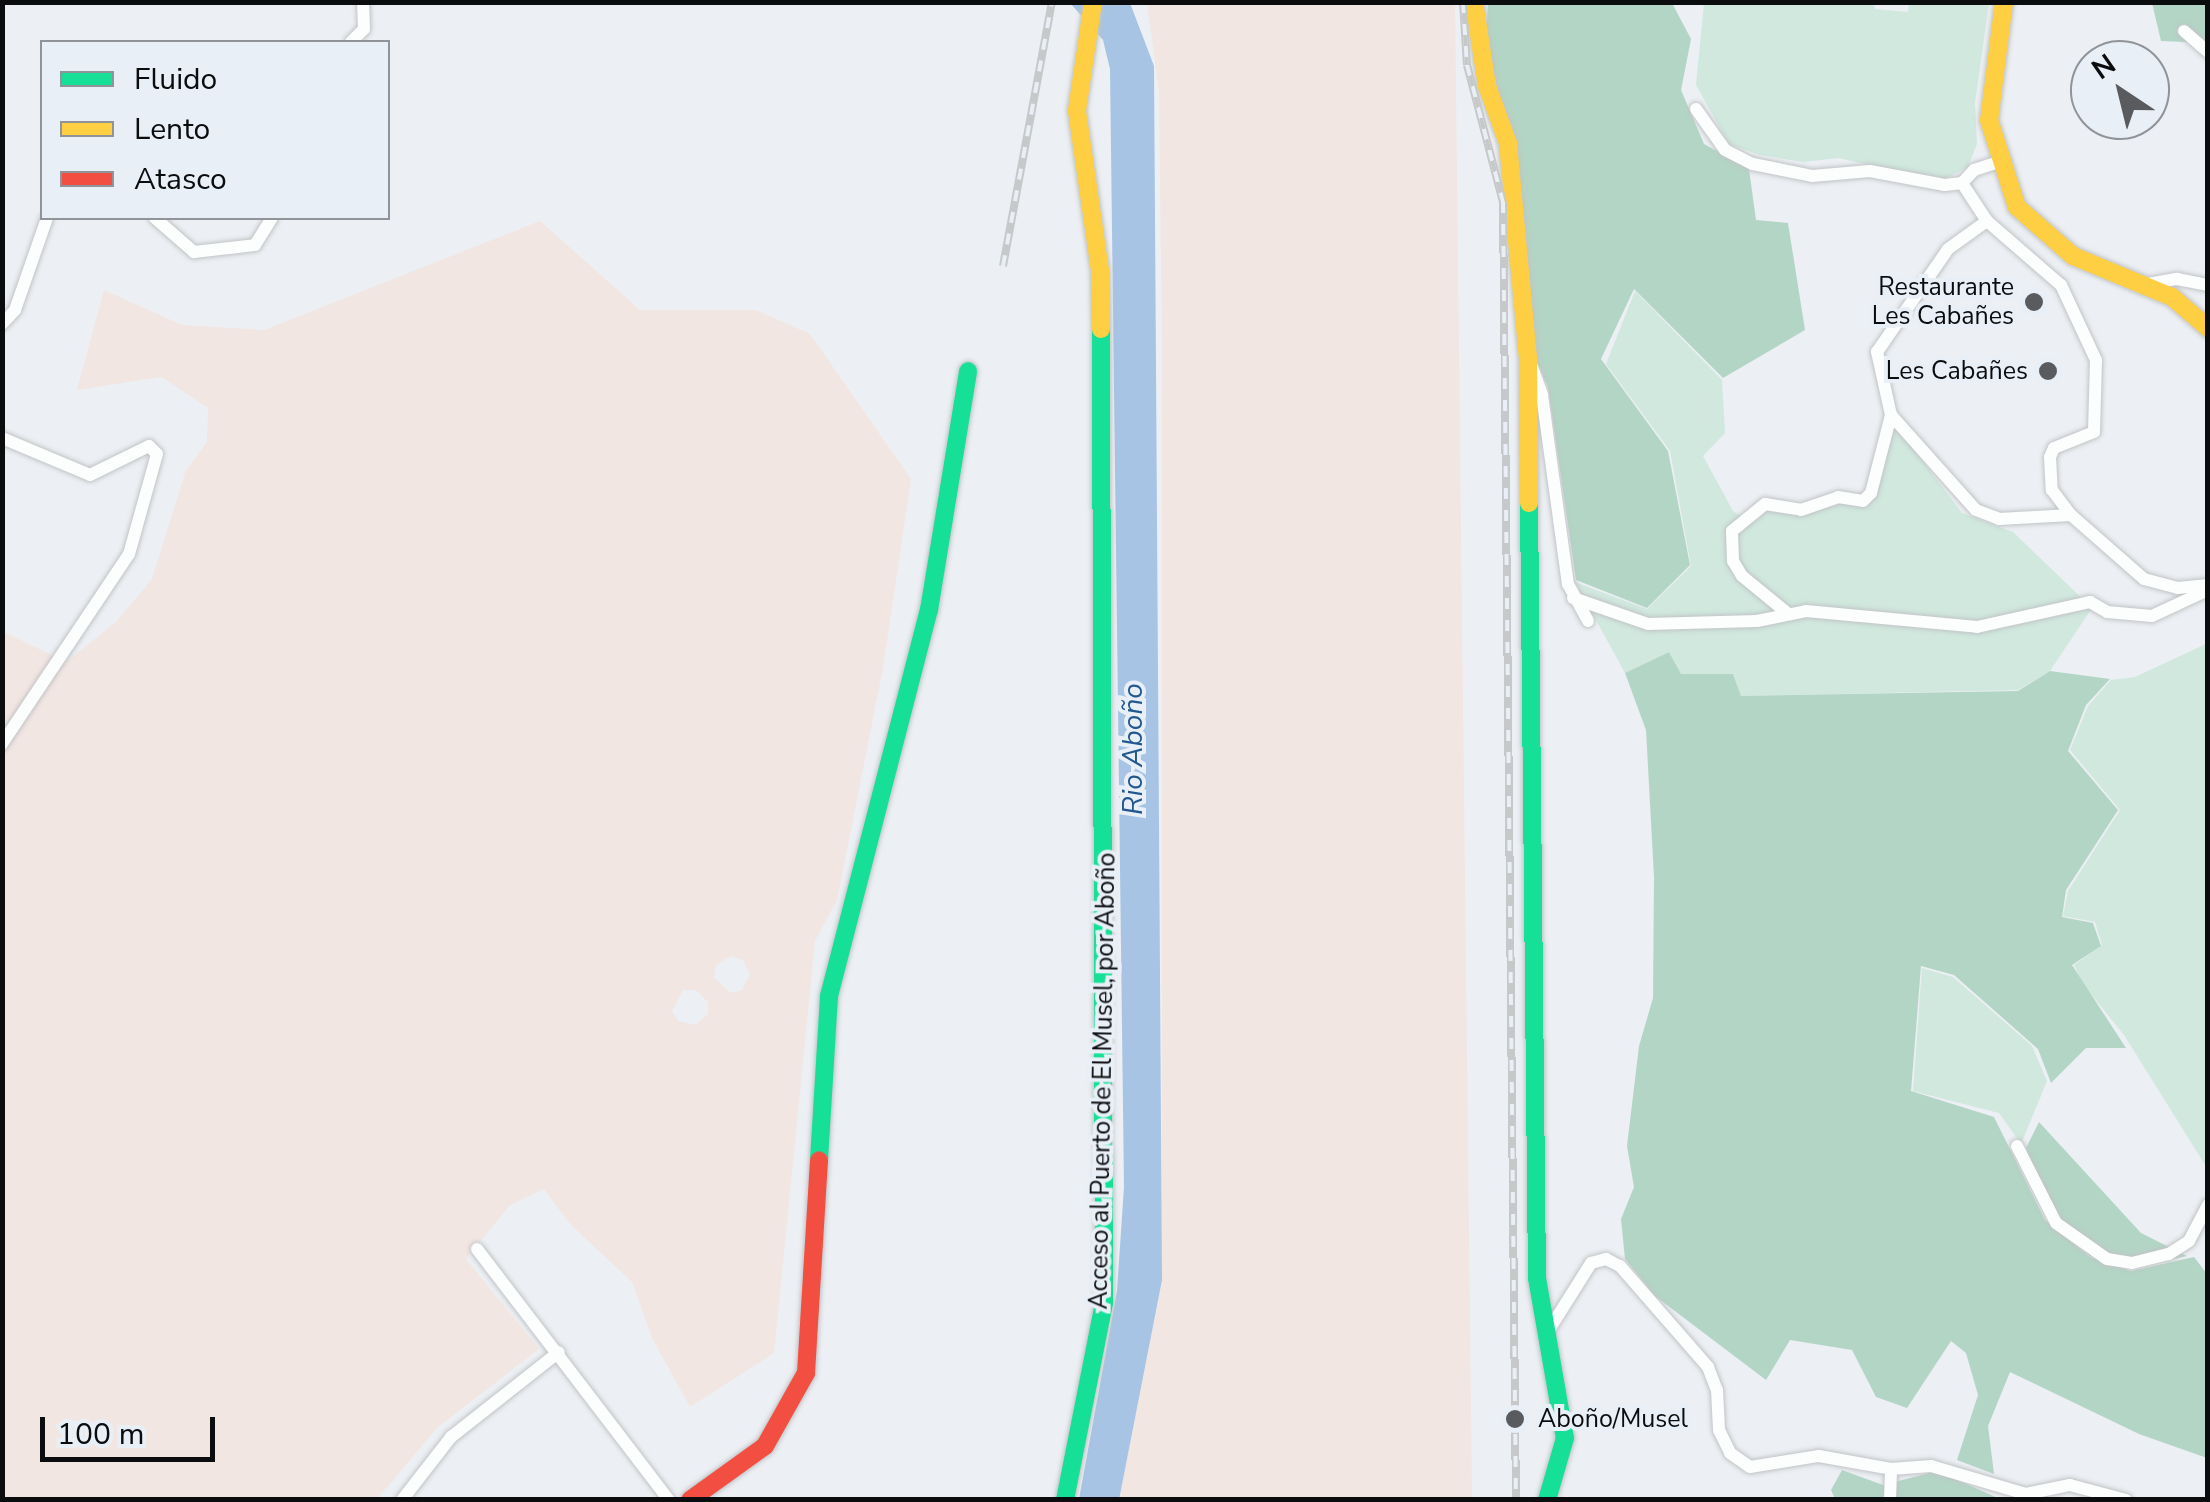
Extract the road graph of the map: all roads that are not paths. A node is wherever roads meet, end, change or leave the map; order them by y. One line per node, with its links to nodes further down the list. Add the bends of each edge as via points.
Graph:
1 (363, 2): 6 (street, via 364,29)
2 (1092, 2): 38 (street, Acceso al Puerto de El Musel, por Aboño, via 1077,111 1100,270 1104,1303)
3 (1474, 2): 19 (street, via 1487,86 1508,143)
4 (2004, 2): 9 (street, via 1989,120)
5 (2184, 31): 7 (street)
6 (354, 40)
7 (2208, 52)
8 (1696, 109): 10 (street, via 1725,150 1752,164 1812,176 1870,171 1906,182)
9 (1998, 162): 10 (street, via 1974,170); 15 (street, via 2033,226 2096,269)
10 (1962, 184): 14 (street)
11 (46, 220): 17 (street, via 16,310)
12 (157, 220): 13 (street, via 194,252 255,245)
13 (271, 220)
14 (1987, 221): 21 (street, via 1948,248 1877,352); 23 (street, via 2061,285 2096,360 2094,432 2054,448 2050,457 2052,490)
15 (2142, 285): 16 (street, via 2178,279); 18 (street, via 2172,298)
16 (2208, 285)
17 (2, 324)
18 (2208, 328)
19 (1528, 357): 25 (street, via 1542,395); 32 (street, via 1537,1278)
20 (968, 371): 37 (street, via 929,610 830,996 806,1373 766,1446)
21 (1891, 415): 23 (street, via 1976,510 1998,520); 26 (street, via 1871,492 1862,502 1838,498 1788,510 1766,504 1732,530 1733,561 1742,576)
22 (2, 438): 28 (street, via 90,475 150,446 157,454 121,568)
23 (2071, 515): 24 (street, via 2144,579)
24 (2208, 587): 26 (street, via 2152,616 2107,612 2090,602 1977,627)
25 (1573, 598): 26 (street, via 1648,624 1757,621); 27 (street)
26 (1786, 612)
27 (1588, 621)
28 (2, 744)
29 (2017, 1146): 30 (street, via 2056,1222 2106,1258 2132,1263 2169,1254 2189,1241)
30 (2208, 1205)
31 (477, 1249): 33 (street)
32 (1546, 1335): 34 (street, via 1591,1263 1606,1259 1620,1266 1708,1367 1717,1390 1718,1430 1730,1453 1750,1467 1796,1456); 39 (street, via 1565,1438 1563,1462)
33 (560, 1352): 35 (street, via 451,1437); 36 (street)
34 (1891, 1470): 40 (street); 41 (street, via 1932,1466 2026,1494 2070,1486)
35 (402, 1500)
36 (670, 1500)
37 (690, 1500)
38 (1065, 1500)
39 (1546, 1500)
40 (1890, 1500)
41 (2126, 1500)

